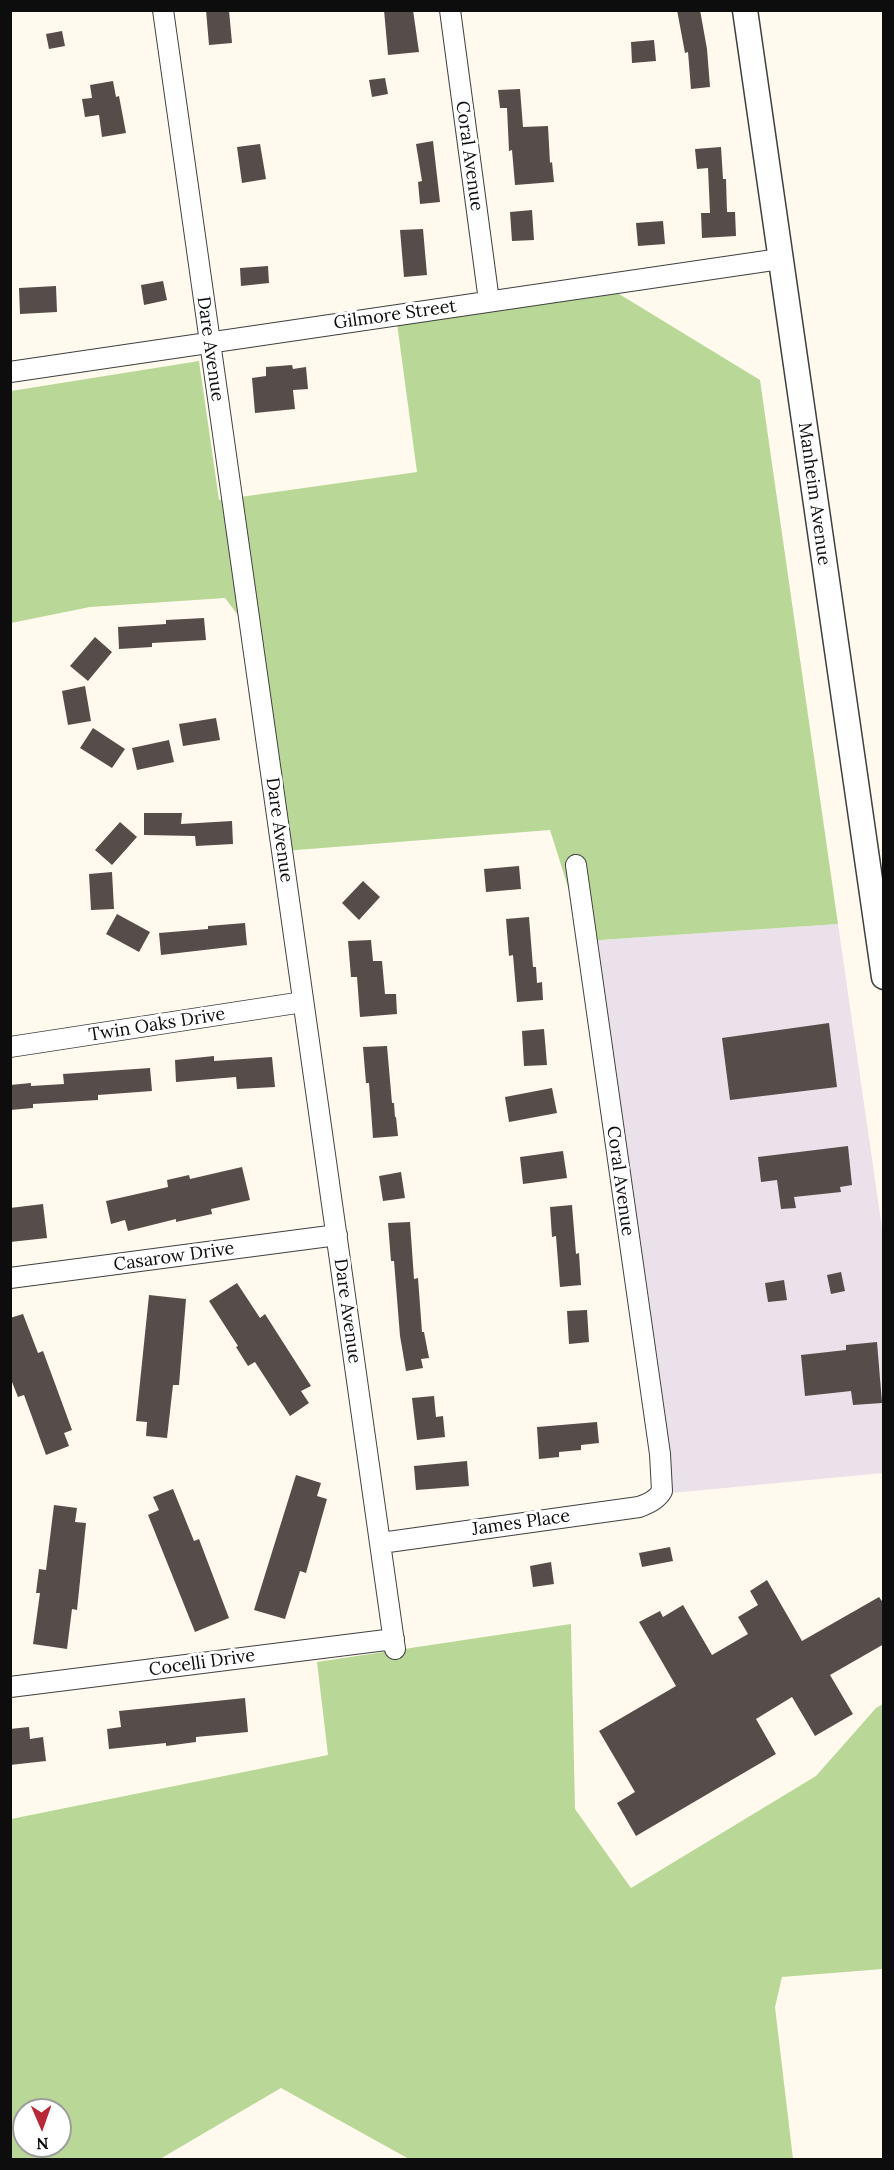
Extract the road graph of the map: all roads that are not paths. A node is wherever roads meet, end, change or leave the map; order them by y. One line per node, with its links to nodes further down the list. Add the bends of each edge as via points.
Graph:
1 (163, 10): 6 (street, Dare Avenue)
2 (450, 10): 5 (street, Coral Avenue)
3 (745, 10): 4 (street, Manheim Avenue)
4 (780, 259): 5 (street, Gilmore Street); 9 (street, Manheim Avenue)
5 (489, 301): 6 (street, Gilmore Street)
6 (209, 342): 7 (street, Gilmore Street); 10 (street, Dare Avenue)
7 (10, 372)
8 (576, 865): 14 (street, Coral Avenue, via 660,1454)
9 (884, 977)
10 (303, 1002): 11 (street, Twin Oaks Drive); 12 (street, Dare Avenue)
11 (10, 1047)
12 (337, 1235): 13 (street, Casarow Drive); 15 (street, Dare Avenue)
13 (10, 1278)
14 (659, 1496): 15 (street, James Place, via 639,1507)
15 (381, 1543): 16 (street, Dare Avenue)
16 (395, 1644): 17 (street, Cocelli Drive)
17 (10, 1687)

